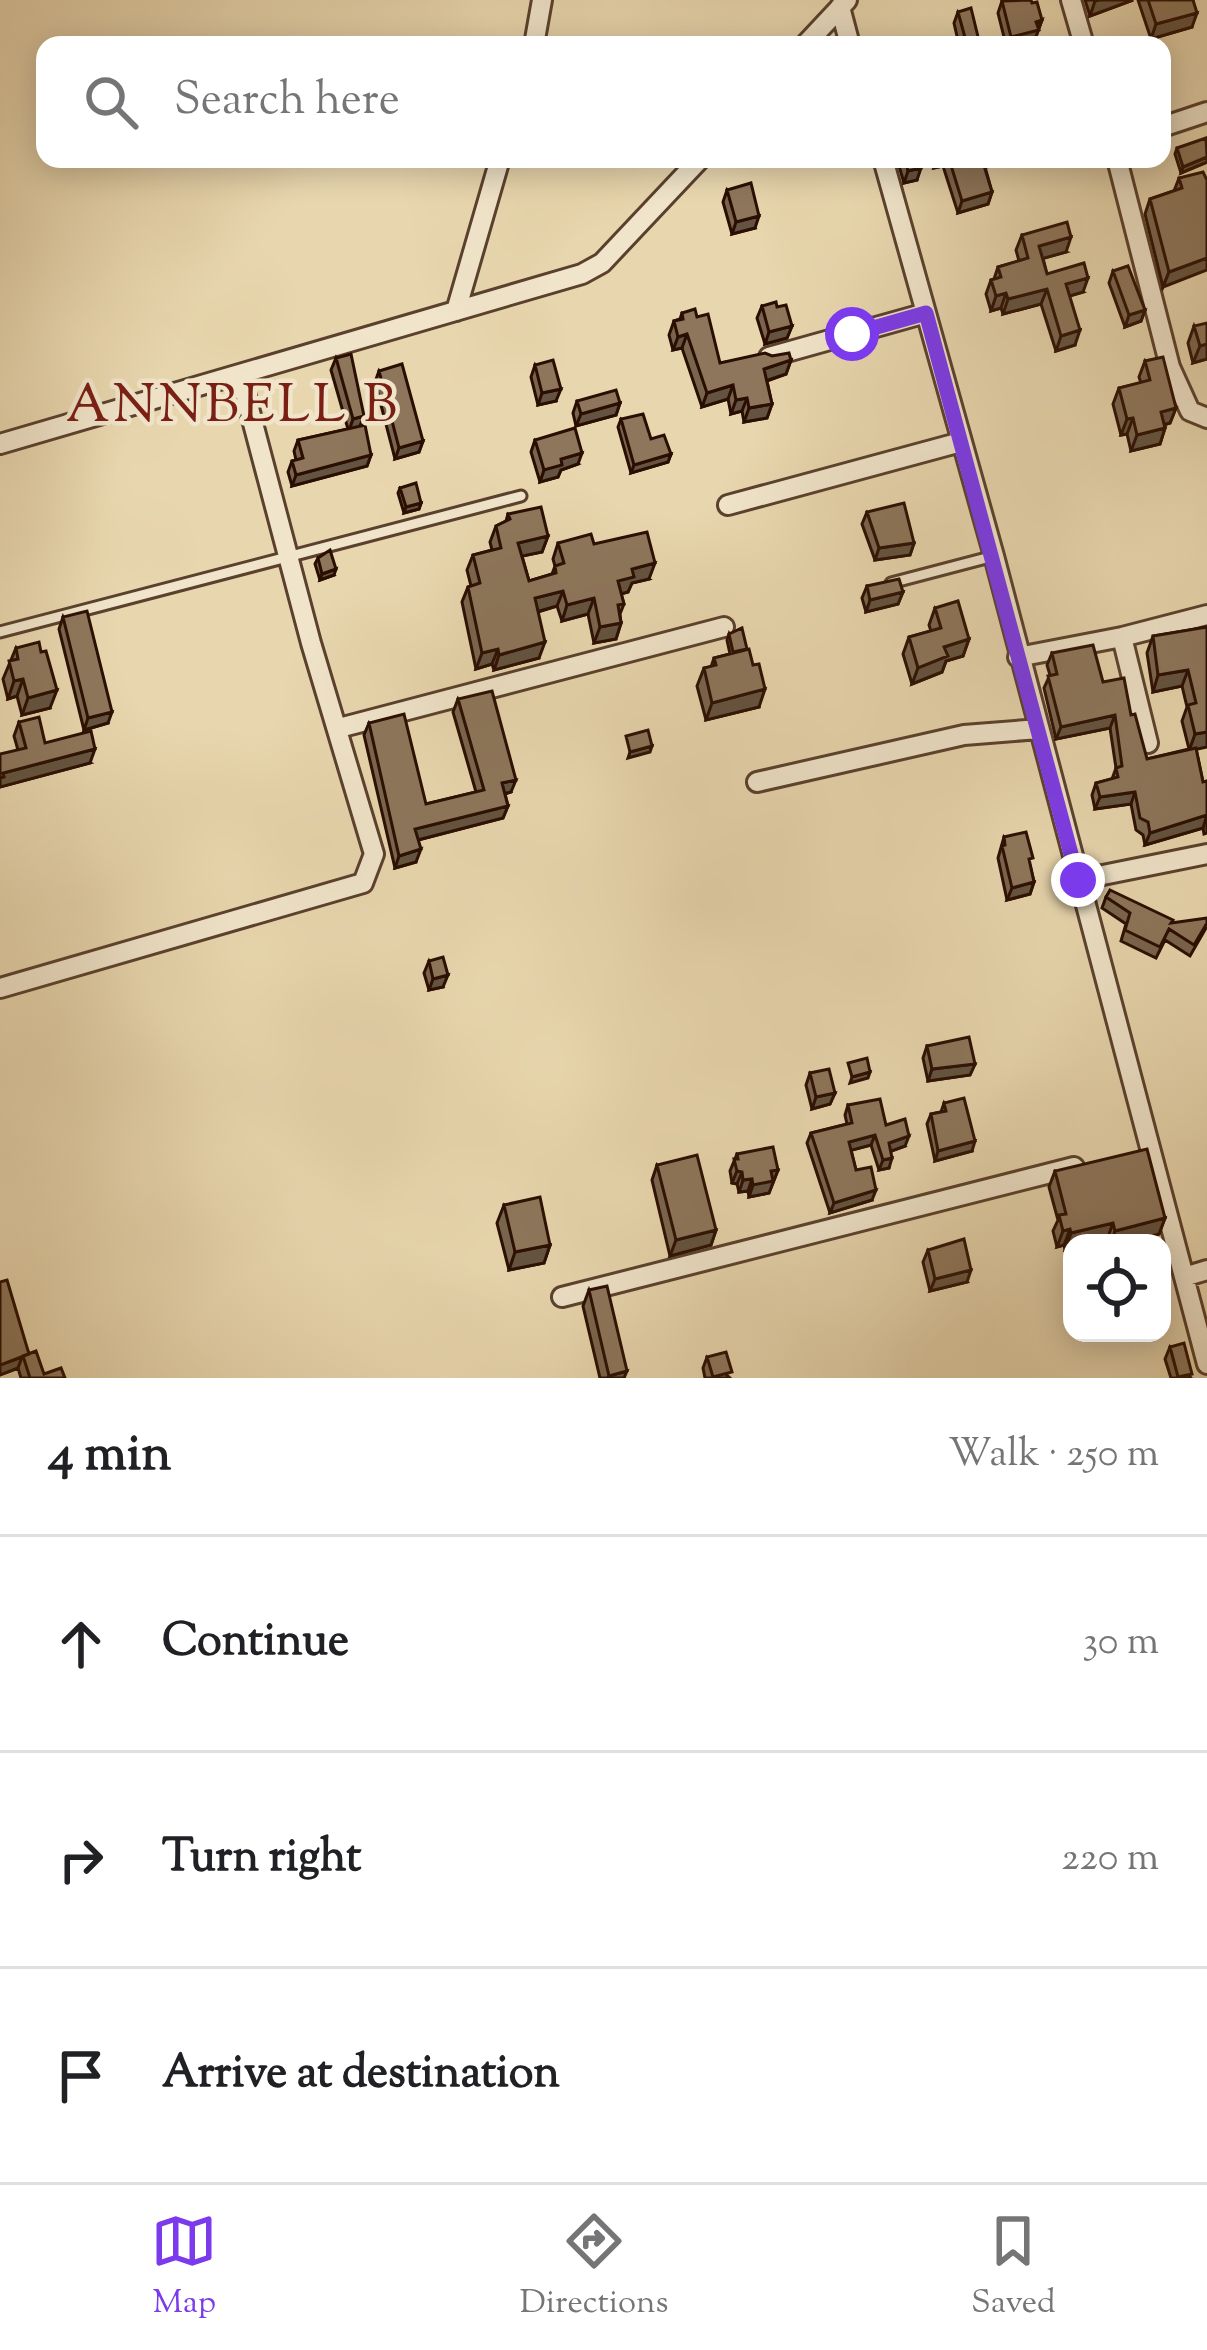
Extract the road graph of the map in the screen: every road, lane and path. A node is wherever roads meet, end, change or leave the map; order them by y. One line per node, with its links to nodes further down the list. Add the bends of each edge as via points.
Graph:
1 (542, 0): 4 (street)
2 (1071, 0): 7 (street)
3 (843, 3): 5 (street); 6 (street)
4 (536, 36)
5 (813, 36)
6 (848, 36)
7 (1081, 36)
8 (1207, 112): 9 (street)
9 (1171, 124)
10 (497, 168): 14 (street)
11 (692, 168): 14 (street, via 602,263)
12 (886, 168): 15 (street)
13 (1120, 168): 18 (street, via 1170,367 1190,411)
14 (456, 310): 17 (street)
15 (926, 313): 16 (street); 19 (street)
16 (769, 357)
17 (240, 374): 20 (street); 23 (street)
18 (1207, 418)
19 (961, 442): 22 (street); 24 (street)
20 (0, 444)
21 (521, 496): 23 (lane)
22 (728, 505)
23 (290, 556): 28 (lane); 31 (street)
24 (994, 556): 25 (lane); 30 (street)
25 (880, 586)
26 (1207, 615): 29 (street)
27 (724, 627): 31 (street)
28 (0, 632)
29 (1122, 637): 30 (street); 33 (street)
30 (1018, 657): 32 (street)
31 (339, 728): 37 (street, via 374,854 363,884)
32 (1039, 729): 34 (street, via 964,735); 36 (street)
33 (1148, 743)
34 (758, 782)
35 (1207, 854): 36 (street)
36 (1078, 880): 38 (street)
37 (0, 988)
38 (1149, 1148): 39 (street); 42 (street)
39 (1126, 1154)
40 (1105, 1160): 43 (street)
41 (1207, 1270): 42 (street)
42 (1184, 1277): 44 (street)
43 (562, 1297)
44 (1207, 1364)

